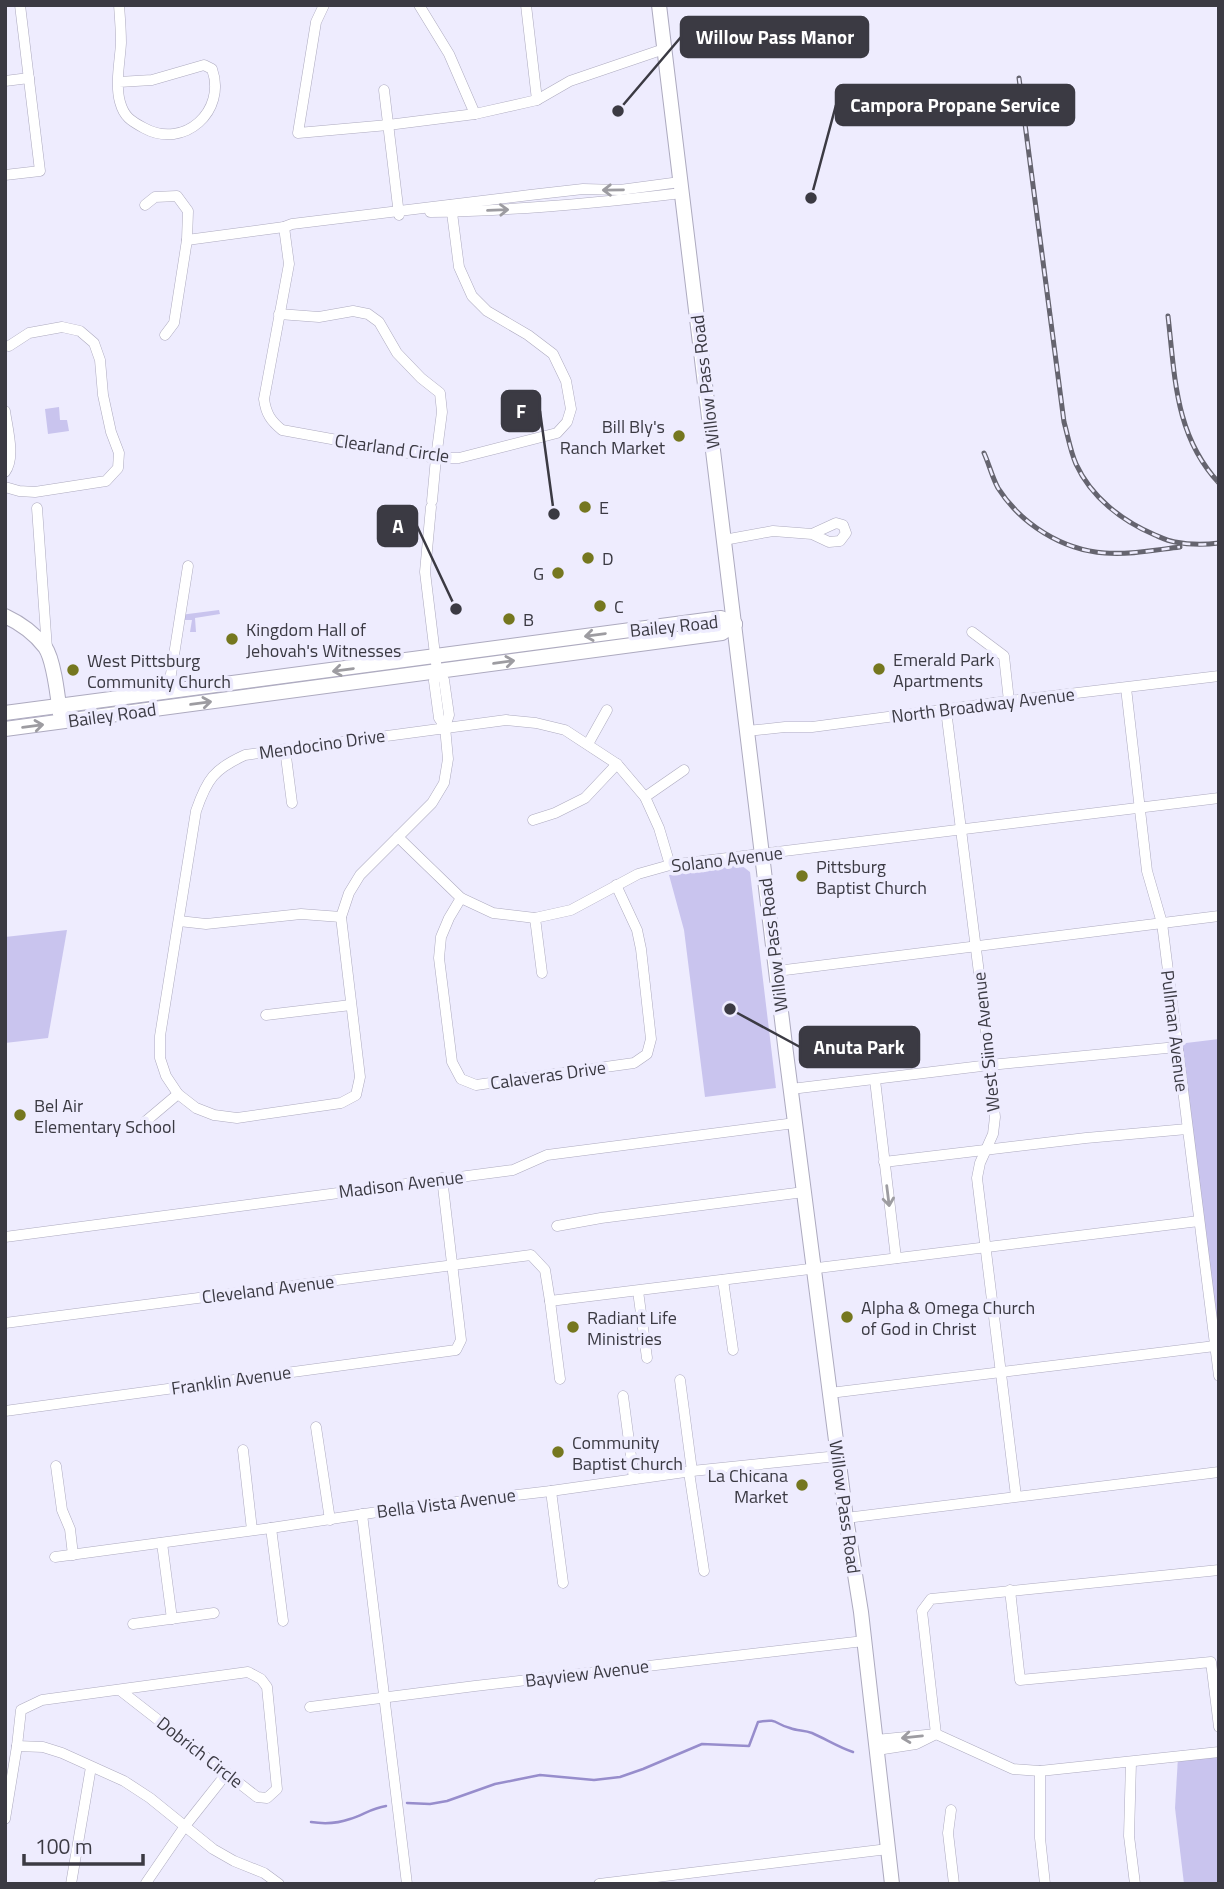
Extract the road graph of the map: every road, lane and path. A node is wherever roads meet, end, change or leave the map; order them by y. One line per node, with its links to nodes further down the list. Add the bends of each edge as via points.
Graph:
1 (20, 5): 8 (street)
2 (119, 5): 10 (street)
3 (324, 5): 14 (street, via 316,22 298,133)
4 (419, 5): 13 (street, via 449,54)
5 (526, 5): 12 (street)
6 (659, 5): 7 (main road, Willow Pass Road)
7 (664, 49): 12 (street, via 570,81); 16 (main road, Willow Pass Road)
8 (29, 78): 9 (street); 15 (street, via 40,170)
9 (5, 81)
10 (119, 82): 10 (street, via 127,119 168,136 188,131 206,117 216,81 212,69 204,65 152,80)
11 (384, 90): 14 (street)
12 (537, 100): 13 (street)
13 (475, 114): 14 (street)
14 (388, 125): 19 (street)
15 (5, 175)
16 (681, 187): 18 (street, via 583,189); 32 (main road, Willow Pass Road)
17 (145, 205): 21 (street, via 155,197 177,196 188,211)
18 (451, 209): 19 (street); 27 (street, Clearland Circle, via 458,267 472,296 553,354 566,381 570,409 567,422 557,433 459,458)
19 (399, 213): 20 (street)
20 (284, 227): 21 (street); 22 (street, Clearland Circle, via 289,264)
21 (187, 240): 23 (street, via 174,323)
22 (279, 314): 27 (street, via 319,317 353,311 379,322 397,353 440,393); 27 (street, Clearland Circle, via 264,399 272,422 282,430)
23 (165, 335)
24 (7, 348): 29 (street, via 29,333 62,327 80,331 94,343 119,453 118,468 106,481 35,492)
25 (5, 411): 26 (street)
26 (6, 421): 28 (street, via 10,443)
27 (436, 458): 38 (street, via 425,572)
28 (5, 472)
29 (5, 487)
30 (37, 508): 37 (street)
31 (812, 534): 32 (street, via 773,531)
32 (724, 540): 35 (main road, Willow Pass Road)
33 (188, 566): 41 (street)
34 (5, 615): 37 (main road)
35 (734, 624): 38 (main road, Bailey Road, via 721,618); 50 (main road, Willow Pass Road)
36 (972, 632): 42 (street, via 1004,656)
37 (47, 649): 43 (main road)
38 (436, 664): 41 (main road, Bailey Road, one-way to 41); 47 (main road, Bailey Road, one-way to 38); 48 (street, via 444,680 449,715)
39 (1219, 676): 40 (street, North Broadway Avenue)
40 (1126, 688): 42 (street, North Broadway Avenue); 58 (street, Pullman Avenue)
41 (168, 693): 43 (main road, Bailey Road)
42 (1009, 701): 45 (street, North Broadway Avenue)
43 (59, 707): 46 (main road, Bailey Road); 47 (main road)
44 (607, 710): 51 (street)
45 (946, 710): 50 (street, North Broadway Avenue, via 813,727); 60 (street, West Siino Avenue)
46 (5, 713)
47 (60, 722): 49 (main road, Bailey Road, one-way to 47)
48 (445, 727): 51 (street, Mendocino Drive, via 506,720 536,723 565,730); 52 (street, Mendocino Drive); 61 (street, via 448,759 444,783 432,803)
49 (5, 729)
50 (747, 730): 62 (main road, Willow Pass Road)
51 (588, 744): 53 (street, Mendocino Drive)
52 (285, 749): 57 (street); 69 (street, Mendocino Drive, via 237,758 204,786)
53 (617, 764): 55 (street, Mendocino Drive); 59 (street, via 585,798)
54 (684, 770): 55 (street)
55 (645, 797): 63 (street, Mendocino Drive)
56 (1219, 798): 58 (street, Solano Avenue)
57 (292, 803)
58 (1140, 807): 60 (street, Solano Avenue); 70 (street, Pullman Avenue, via 1147,871)
59 (533, 820)
60 (962, 830): 62 (street, Solano Avenue); 71 (street, West Siino Avenue)
61 (398, 837): 65 (street, Solano Avenue); 67 (street, via 360,875)
62 (762, 855): 63 (street, Solano Avenue); 72 (main road, Willow Pass Road)
63 (670, 865): 64 (street, Solano Avenue)
64 (616, 885): 65 (street, Calaveras Drive, via 641,949 650,1039 647,1054 634,1063 476,1085 461,1079 452,1062 439,958 441,937); 68 (street, Solano Avenue, via 571,910)
65 (461, 898): 68 (street, Solano Avenue, via 493,913)
66 (1219, 916): 70 (street)
67 (341, 917): 69 (street, via 301,914 206,924); 74 (street)
68 (535, 918): 73 (street)
69 (179, 921): 80 (street, Mendocino Drive, via 160,1036 160,1058)
70 (1162, 923): 71 (street); 76 (street, Pullman Avenue)
71 (976, 946): 72 (street); 77 (street, West Siino Avenue)
72 (776, 971): 79 (main road, Willow Pass Road)
73 (542, 973)
74 (351, 1005): 75 (street); 80 (street, via 360,1077 356,1095 341,1103 237,1118 196,1108)
75 (266, 1015)
76 (1177, 1047): 77 (street); 83 (street, Pullman Avenue)
77 (990, 1065): 78 (street); 84 (street, West Siino Avenue, via 995,1117)
78 (875, 1080): 79 (street); 85 (street)
79 (791, 1089): 82 (main road, Willow Pass Road)
80 (178, 1094): 81 (street)
81 (146, 1121)
82 (795, 1123): 86 (street, Madison Avenue, via 547,1155 513,1170); 87 (main road, Willow Pass Road)
83 (1187, 1129): 84 (street); 88 (street, Pullman Avenue)
84 (985, 1151): 85 (street); 91 (street, West Siino Avenue, via 977,1178)
85 (884, 1162): 92 (street, one-way to 92)
86 (442, 1178): 90 (street, Madison Avenue); 93 (street)
87 (804, 1192): 89 (street); 94 (main road, Willow Pass Road)
88 (1199, 1222): 91 (street); 99 (street, Pullman Avenue)
89 (557, 1226)
90 (5, 1237)
91 (985, 1248): 92 (street); 102 (street, West Siino Avenue)
92 (896, 1258): 94 (street)
93 (453, 1265): 97 (street, Cleveland Avenue, via 531,1255 545,1270); 98 (street, Cleveland Avenue); 108 (street, Franklin Avenue, via 461,1340 456,1350)
94 (813, 1268): 95 (street); 106 (main road, Willow Pass Road)
95 (723, 1280): 96 (street); 100 (street)
96 (638, 1291): 97 (street); 101 (street)
97 (550, 1301): 104 (street)
98 (5, 1323)
99 (1215, 1346): 102 (street); 103 (street, Pullman Avenue)
100 (733, 1350)
101 (647, 1358)
102 (1000, 1372): 106 (street); 117 (street, West Siino Avenue)
103 (1219, 1376)
104 (560, 1379)
105 (680, 1380): 113 (street)
106 (830, 1393): 111 (main road, Willow Pass Road)
107 (623, 1396): 115 (street)
108 (5, 1411)
109 (316, 1427): 120 (street)
110 (243, 1450): 122 (street)
111 (838, 1455): 113 (street, Bella Vista Avenue); 119 (main road, Willow Pass Road)
112 (55, 1466): 124 (street)
113 (691, 1471): 115 (street, Bella Vista Avenue); 127 (street)
114 (1219, 1472): 117 (street)
115 (634, 1479): 116 (street, Bella Vista Avenue)
116 (551, 1490): 118 (street, Bella Vista Avenue); 128 (street)
117 (1016, 1496): 119 (street)
118 (362, 1514): 120 (street, Bella Vista Avenue); 136 (street)
119 (846, 1518): 134 (main road, Willow Pass Road)
120 (330, 1520): 121 (street, Bella Vista Avenue)
121 (271, 1528): 122 (street, Bella Vista Avenue); 132 (street)
122 (252, 1530): 123 (street, Bella Vista Avenue)
123 (162, 1543): 124 (street, Bella Vista Avenue); 131 (street)
124 (73, 1555): 125 (street, Bella Vista Avenue)
125 (55, 1557)
126 (1219, 1570): 129 (street)
127 (704, 1571)
128 (563, 1583)
129 (1010, 1590): 138 (street, via 1020,1680 1211,1662); 139 (street, via 931,1599 922,1611)
130 (214, 1613): 131 (street)
131 (172, 1619): 133 (street)
132 (283, 1621)
133 (132, 1624)
134 (864, 1641): 136 (street, Bayview Avenue); 140 (main road, Willow Pass Road)
135 (121, 1691): 141 (street, Dobrich Circle, via 43,1700 21,1710); 146 (street, Dobrich Circle); 146 (street, Dobrich Circle, via 248,1672 261,1679 267,1687 277,1789 267,1798 257,1797)
136 (385, 1698): 137 (street, Bayview Avenue); 154 (street)
137 (310, 1707)
138 (1219, 1727)
139 (936, 1734): 140 (street, via 916,1744); 145 (street, via 1013,1769)
140 (876, 1745): 150 (main road, Willow Pass Road)
141 (17, 1746): 144 (street, via 43,1747); 148 (street)
142 (1219, 1752): 143 (street)
143 (1130, 1762): 145 (street); 159 (street, via 1129,1836)
144 (91, 1767): 149 (street, via 124,1781); 152 (street)
145 (1041, 1771): 158 (street)
146 (227, 1773): 149 (street)
147 (951, 1810): 157 (street, via 948,1833)
148 (5, 1819)
149 (185, 1826): 151 (street); 153 (street, via 213,1849)
150 (888, 1849): 155 (street); 156 (main road, Willow Pass Road)
151 (146, 1883)
152 (71, 1884)
153 (279, 1884)
154 (407, 1884)
155 (599, 1884)
156 (892, 1884)
157 (954, 1884)
158 (1045, 1884)
159 (1135, 1884)

